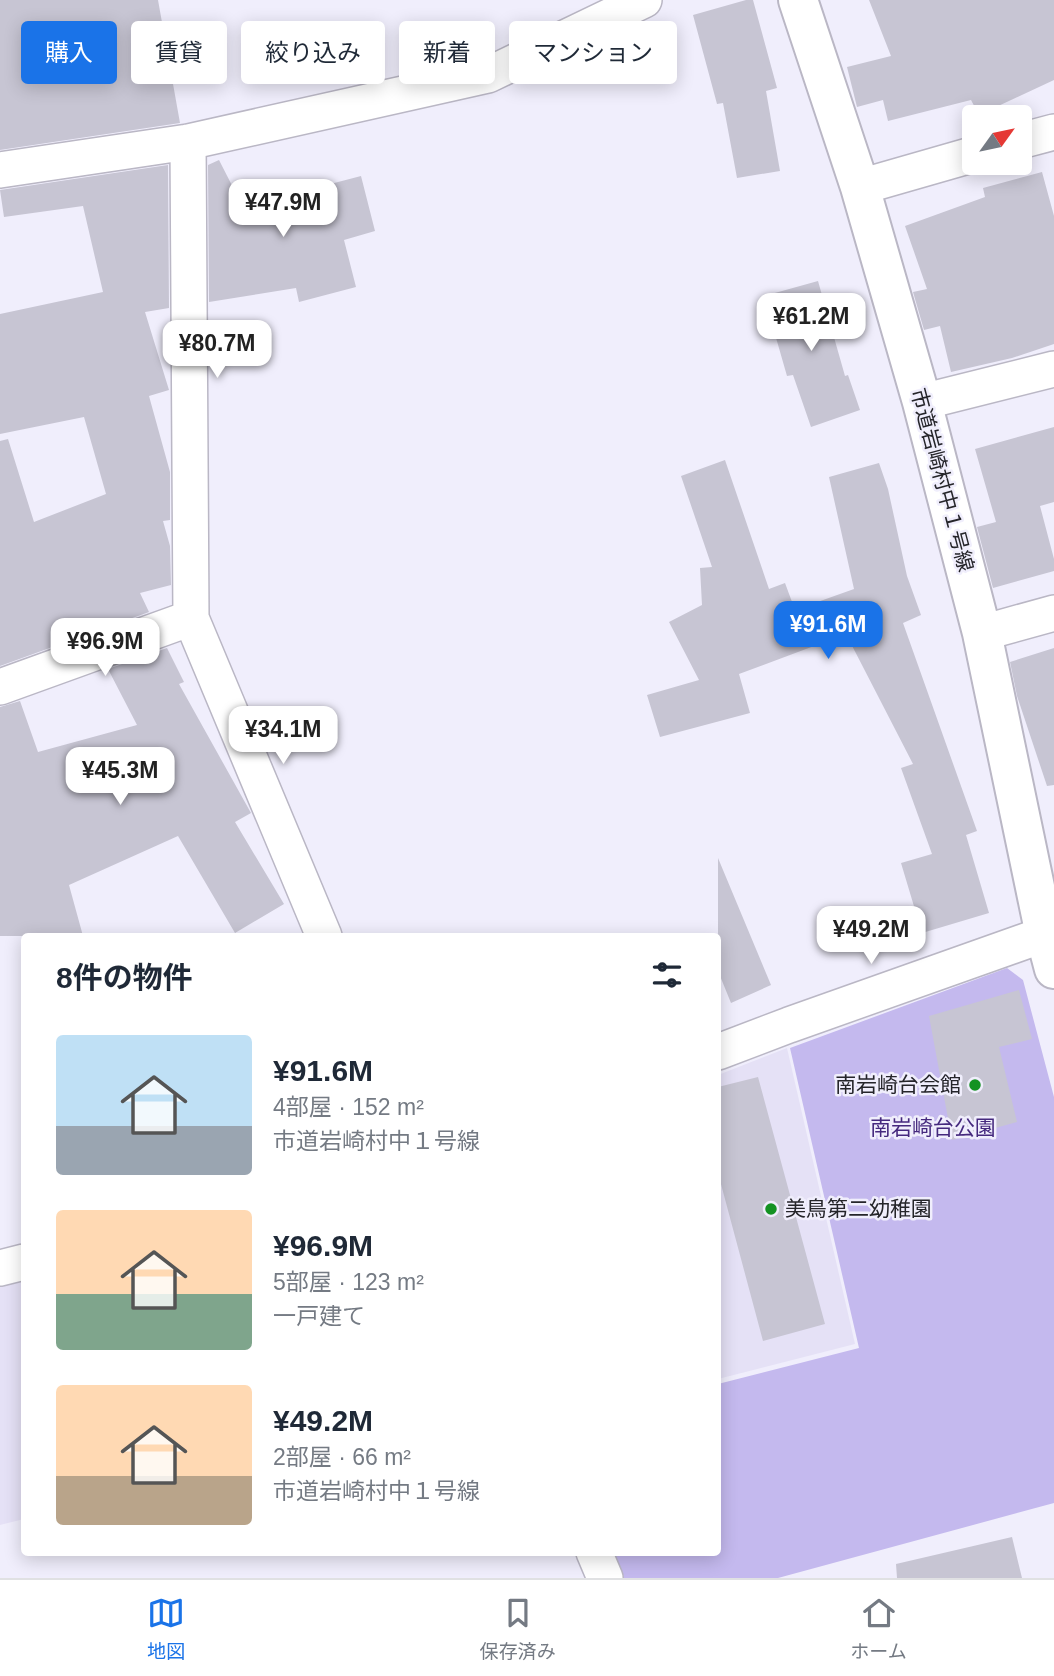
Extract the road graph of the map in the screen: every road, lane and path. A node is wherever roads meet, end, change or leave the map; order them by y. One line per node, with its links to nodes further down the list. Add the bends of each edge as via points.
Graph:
1 (644, 0): 5 (street, via 488,75)
2 (798, 0): 8 (street, 市道岩崎村中１号線)
3 (1054, 132): 4 (street)
4 (1032, 138)
5 (188, 142): 7 (street); 12 (street)
6 (962, 158): 8 (street)
7 (0, 170)
8 (860, 187): 10 (street, 市道岩崎村中１号線)
9 (1054, 369): 10 (street)
10 (922, 402): 13 (street, 市道岩崎村中１号線)
11 (1054, 613): 13 (street)
12 (191, 618): 14 (street); 15 (street)
13 (982, 633): 16 (street, 市道岩崎村中１号線)
14 (0, 687)
15 (323, 933)
16 (1051, 945): 17 (street, via 789,1025)
17 (721, 1051)
18 (21, 1263): 19 (street)
19 (0, 1268)
20 (596, 1556): 21 (street)
21 (605, 1578)

